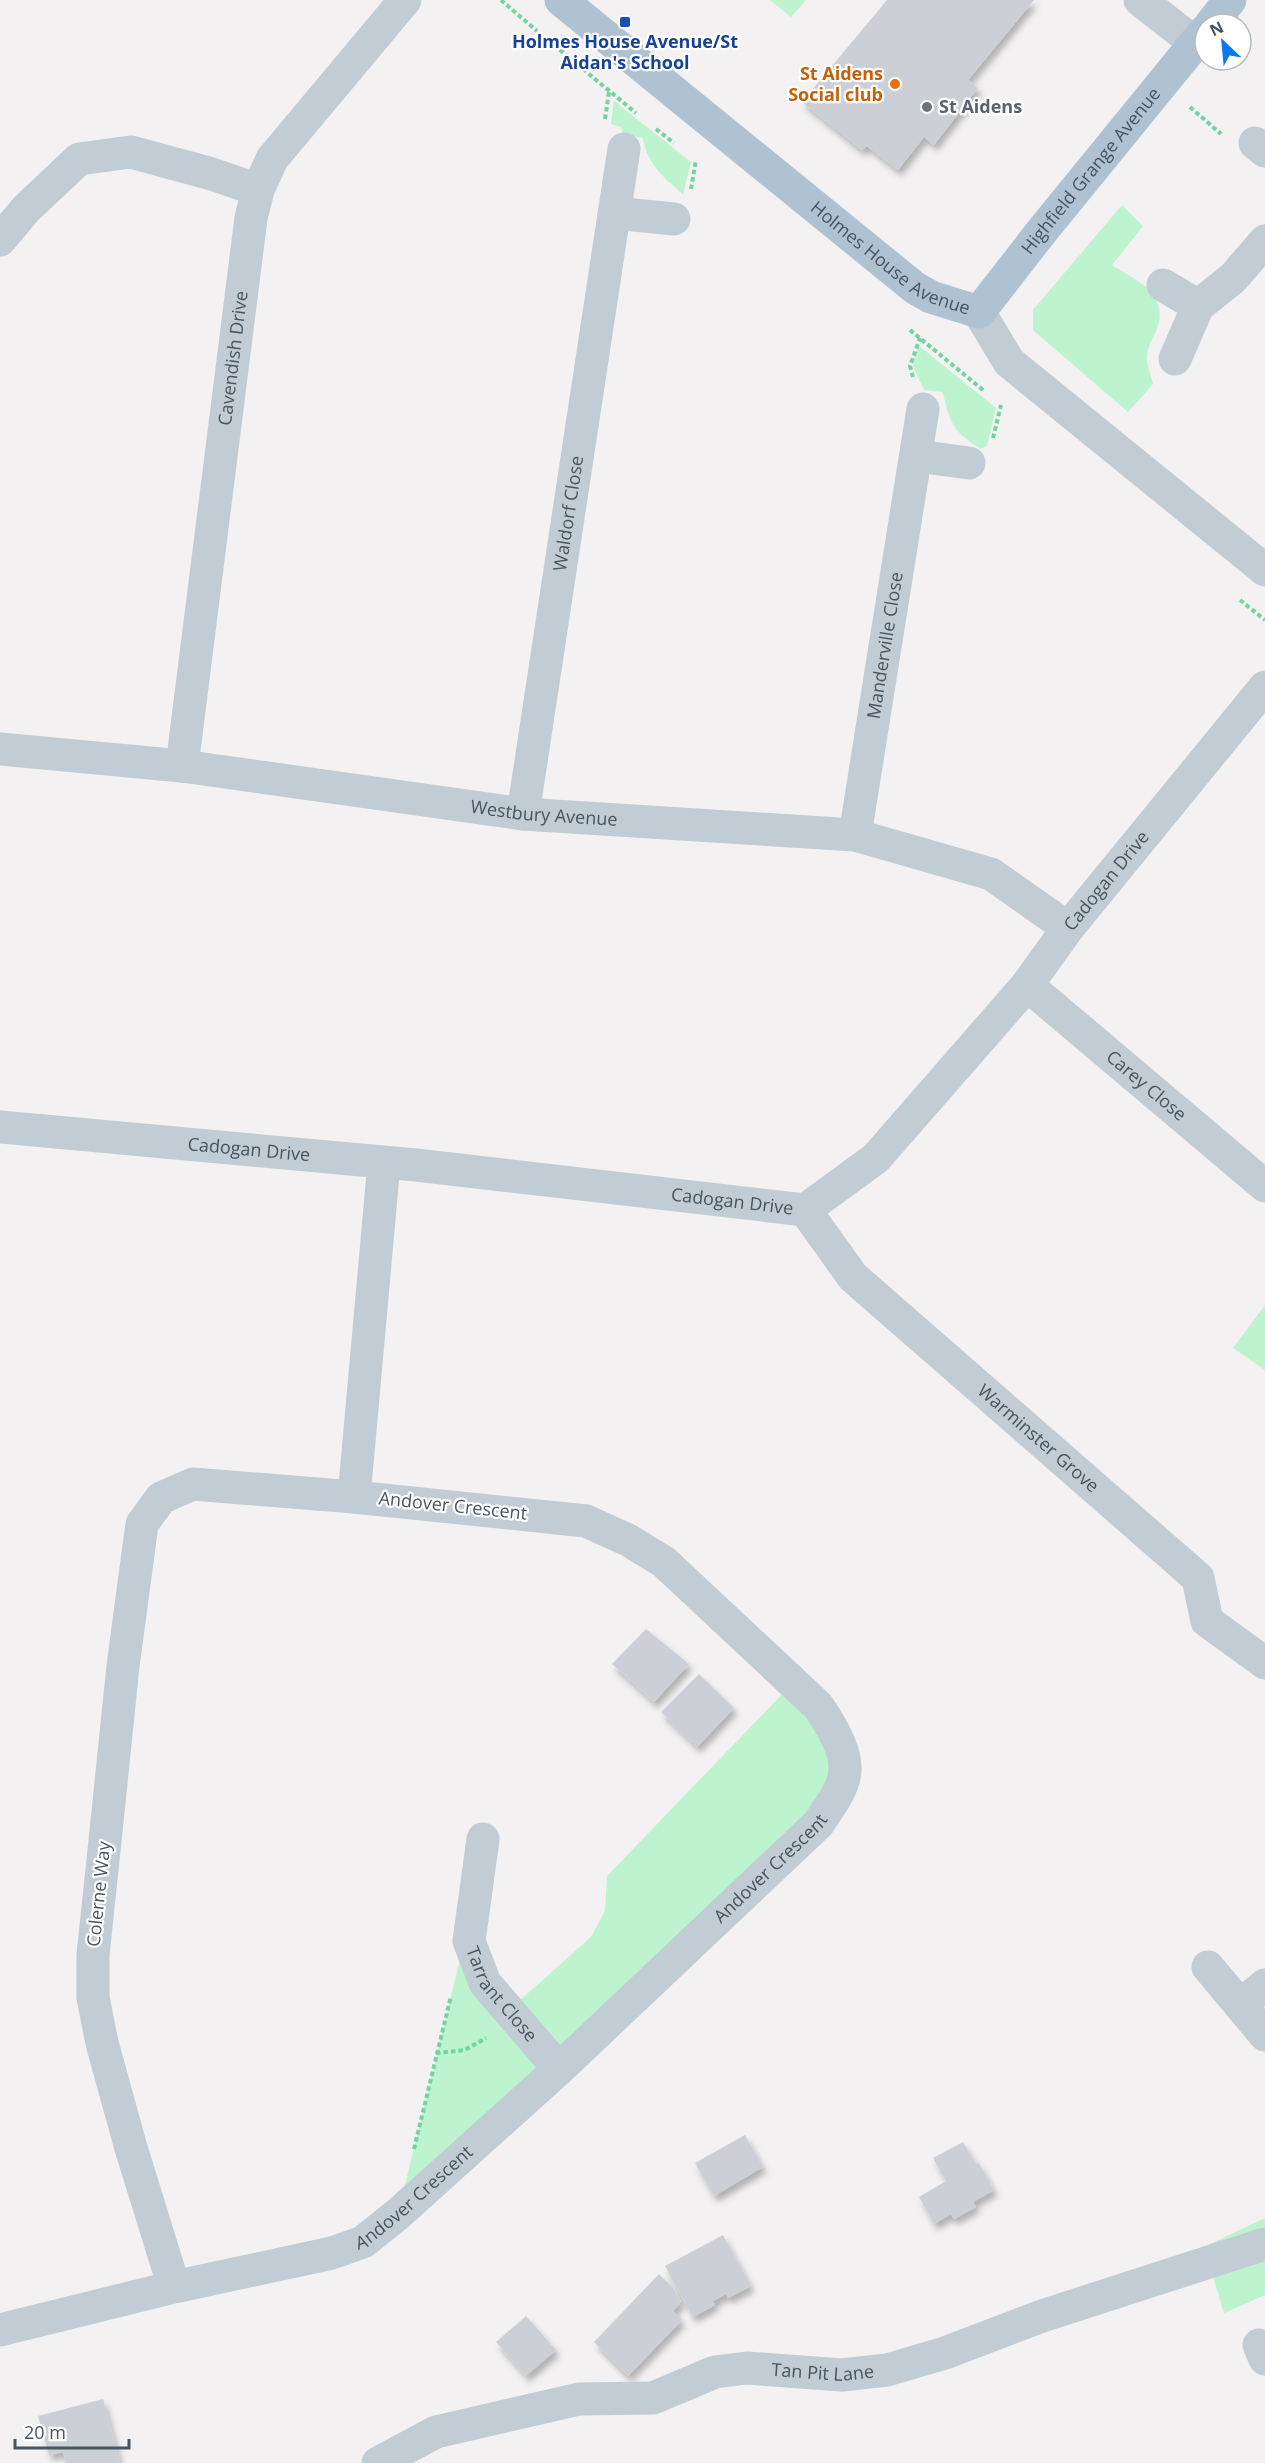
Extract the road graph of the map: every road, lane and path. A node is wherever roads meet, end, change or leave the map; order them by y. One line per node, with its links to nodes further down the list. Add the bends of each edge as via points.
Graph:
1 (405, 0): 11 (street, Cavendish Drive, via 272,159)
2 (561, 0): 18 (main road, Holmes House Avenue, via 915,288)
3 (1140, 0): 6 (street)
4 (1230, 0): 5 (main road, Highfield Grange Avenue)
5 (1221, 12)
6 (1193, 27)
7 (1193, 47): 8 (main road, Highfield Grange Avenue)
8 (1164, 83): 9 (path, via 1242,153); 18 (main road, Highfield Grange Avenue)
9 (1260, 147)
10 (624, 149): 12 (street, Waldorf Close)
11 (258, 190): 14 (street, via 130,152 79,159 26,209); 26 (street, Cavendish Drive, via 251,218)
12 (614, 213): 13 (street); 27 (street, Waldorf Close)
13 (674, 219)
14 (0, 240)
15 (1265, 241): 17 (street, via 1233,278)
16 (1163, 285): 17 (street)
17 (1198, 306): 19 (street)
18 (979, 312): 23 (street, Holmes House Avenue, via 1009,362)
19 (1175, 359)
20 (923, 409): 21 (street, Manderville Close)
21 (917, 456): 22 (street); 28 (street, Manderville Close)
22 (969, 463)
23 (1265, 570)
24 (1265, 687): 29 (street, Cadogan Drive)
25 (0, 749): 26 (street, Westbury Avenue)
26 (182, 766): 27 (street, Westbury Avenue)
27 (523, 814): 28 (street, Westbury Avenue)
28 (855, 835): 29 (street, Westbury Avenue, via 991,874)
29 (1068, 928): 30 (street, Cadogan Drive)
30 (1027, 986): 33 (street, Carey Close); 34 (street, Cadogan Drive, via 876,1158)
31 (0, 1127): 32 (street, Cadogan Drive)
32 (384, 1163): 34 (street, Cadogan Drive); 35 (street)
33 (1265, 1185)
34 (805, 1210): 37 (street, Warminster Grove, via 853,1277 1198,1578 1208,1621)
35 (354, 1497): 36 (street, Andover Crescent, via 193,1484); 45 (street, Andover Crescent, via 586,1521 628,1539 664,1562 818,1706 833,1728 841,1750 846,1769 819,1823)
36 (161, 1498): 48 (street, Colerne Way, via 142,1524 102,1864 93,1998 125,2127)
37 (1265, 1663)
38 (483, 1839): 39 (street, Tarrant Close)
39 (469, 1941): 42 (street, Tarrant Close, via 485,1983); 44 (path, via 461,1954)
40 (1208, 1967): 41 (street)
41 (1253, 1995): 43 (street)
42 (514, 2017): 44 (path, via 465,2050); 45 (street, Tarrant Close)
43 (1265, 2035)
44 (436, 2053): 46 (path)
45 (559, 2069): 48 (street, Andover Crescent, via 363,2242 332,2253)
46 (412, 2157)
47 (1265, 2244): 50 (street, Tan Pit Lane, via 887,2370 842,2374 747,2368 715,2372 653,2398 579,2398 436,2432)
48 (174, 2287): 49 (street, Andover Crescent)
49 (0, 2330)
50 (378, 2463)

